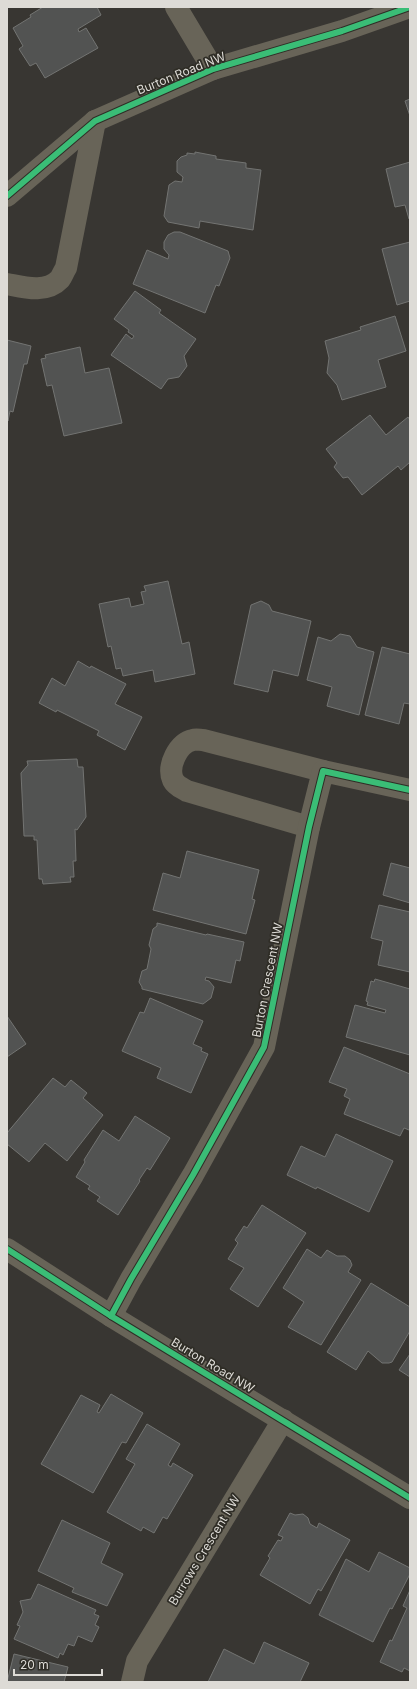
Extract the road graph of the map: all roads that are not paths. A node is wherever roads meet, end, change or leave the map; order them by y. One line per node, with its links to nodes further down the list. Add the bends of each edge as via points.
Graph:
1 (176, 7): 3 (street)
2 (410, 7): 3 (street, Burton Road NW, via 342,31)
3 (213, 69): 4 (street, Burton Road NW)
4 (95, 121): 5 (street, Burton Road NW); 6 (street, via 66,268 59,280 46,286 32,289)
5 (7, 196)
6 (7, 284)
7 (323, 771): 8 (street); 9 (street, Burton Crescent NW); 9 (street, via 203,740 192,740 179,749 171,768 175,783 187,791)
8 (410, 790)
9 (309, 827): 11 (street, Burton Crescent NW, via 264,1047)
10 (7, 1249): 11 (street, Burton Road NW)
11 (111, 1316): 12 (street, Burton Road NW)
12 (283, 1420): 13 (street, Burton Road NW); 14 (street, Burrows Crescent NW, via 137,1661)
13 (410, 1498)
14 (132, 1682)

